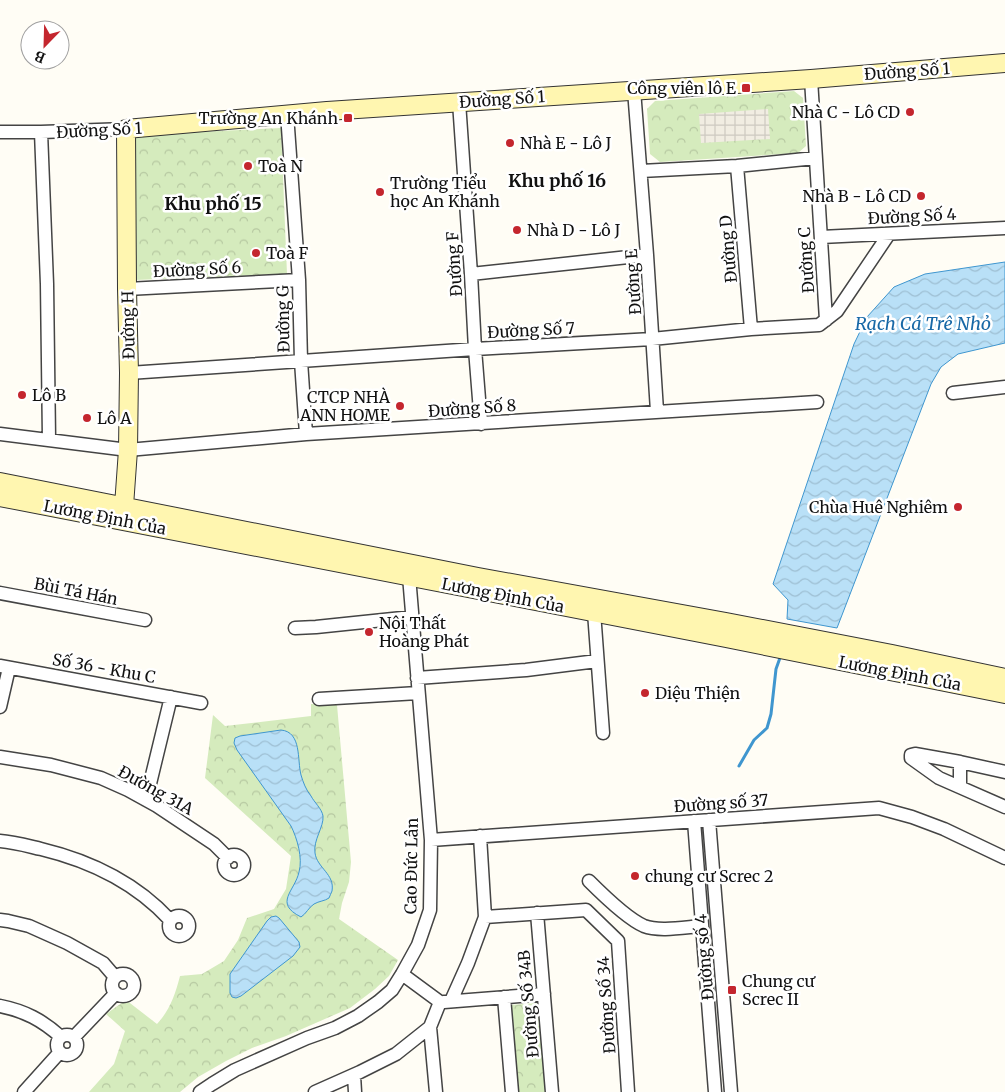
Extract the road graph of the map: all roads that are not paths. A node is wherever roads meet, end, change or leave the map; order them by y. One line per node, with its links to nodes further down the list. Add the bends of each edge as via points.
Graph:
1 (1005, 64): 2 (main road, Đường Số 1)
2 (811, 79): 3 (main road, Đường Số 1); 9 (street, Đường C)
3 (634, 90): 4 (main road, Đường Số 1); 11 (street, Đường E)
4 (459, 102): 5 (main road, Đường Số 1); 16 (street, Đường F)
5 (286, 114): 6 (main road, Đường Số 1); 17 (street, Đường G)
6 (126, 129): 8 (street, Đường Số 1); 18 (main road, Đường H)
7 (0, 132): 8 (street, Đường Số 1)
8 (41, 132): 32 (street)
9 (815, 158): 10 (street); 14 (street, Đường C)
10 (737, 166): 11 (street); 20 (street, Đường D)
11 (641, 171): 15 (street, Đường E)
12 (1005, 228): 13 (street, Đường Số 4)
13 (889, 234): 14 (street, Đường Số 4); 19 (street, via 837,311)
14 (821, 237): 19 (street, Đường C)
15 (647, 255): 16 (street); 21 (street, Đường E)
16 (471, 274): 22 (street, Đường F)
17 (299, 280): 18 (street, Đường Số 6); 23 (street, Đường G)
18 (127, 289): 24 (main road, Đường H)
19 (826, 320): 20 (street, Đường Số 7, via 819,325)
20 (751, 329): 21 (street, Đường Số 7)
21 (652, 339): 22 (street, Đường Số 7); 28 (street, Đường E)
22 (475, 349): 23 (street, Đường Số 7); 29 (street, Đường F)
23 (300, 361): 24 (street, Đường Số 7); 31 (street, Đường G)
24 (129, 373): 33 (main road, Đường H)
25 (1005, 387): 26 (street)
26 (953, 392)
27 (817, 402): 28 (street, Đường Số 8)
28 (657, 412): 29 (street, Đường Số 8)
29 (481, 424): 31 (street, Đường Số 8)
30 (0, 434): 32 (street, Đường Số 8)
31 (306, 434): 33 (street, Đường Số 8)
32 (49, 439): 33 (street, Đường Số 8)
33 (128, 450): 36 (main road, Đường H)
34 (0, 482): 36 (main road, Lương Định Của)
35 (0, 497): 36 (main road, Lương Định Của)
36 (122, 513): 37 (main road, Lương Định Của); 43 (main road, Lương Định Của, via 488,579)
37 (409, 576): 39 (main road, Lương Định Của); 40 (street, Cao Đức Lân)
38 (0, 593): 41 (street, Bùi Tá Hán)
39 (594, 612): 43 (main road, Lương Định Của); 44 (street)
40 (412, 617): 42 (street); 47 (street, Cao Đức Lân)
41 (145, 620)
42 (295, 628)
43 (726, 630): 45 (main road, Lương Định Của)
44 (597, 661): 47 (street); 55 (street)
45 (890, 663): 48 (main road, Lương Định Của); 50 (main road, Lương Định Của)
46 (4, 667): 51 (street, Số 36 - Khu C); 54 (street)
47 (417, 678): 49 (street, Cao Đức Lân)
48 (1005, 678)
49 (418, 693): 52 (street); 66 (street, Cao Đức Lân)
50 (1005, 694)
51 (171, 697): 53 (street, Số 36 - Khu C); 60 (street)
52 (319, 699)
53 (201, 703)
54 (0, 707)
55 (603, 733)
56 (0, 757): 60 (street, Đường 31A, via 81,772)
57 (960, 762): 58 (street); 59 (street); 59 (street, via 911,756 939,778)
58 (1005, 772)
59 (960, 787): 61 (street)
60 (146, 800): 67 (street, Đường 31A, via 214,844)
61 (1005, 807)
62 (709, 820): 63 (street, Đường số 37); 68 (street, Đường số 37, via 879,808 944,829); 96 (street, Đường số 4)
63 (694, 821): 64 (street, Đường số 37); 74 (street, Đường số 4)
64 (480, 836): 66 (street, Đường số 37); 71 (street)
65 (0, 840): 73 (street, via 57,853 94,866 141,892)
66 (430, 840): 75 (street, Cao Đức Lân, via 430,910 418,945)
67 (228, 858)
68 (1005, 858)
69 (589, 881): 74 (street, via 644,926)
70 (538, 913): 71 (street, Đường Số 34); 78 (street, Đường Số 34B); 94 (street, Đường Số 34, via 586,910 618,941)
71 (485, 917): 80 (street, via 468,963)
72 (0, 920): 76 (street, via 29,926 67,943 103,963)
73 (170, 920)
74 (702, 926): 95 (street, Đường số 4)
75 (402, 974): 80 (street); 88 (street, Cao Đức Lân, via 392,990 358,1016 235,1070)
76 (115, 977): 77 (street, via 112,984); 77 (street, via 121,974 128,976 134,984 129,994)
77 (116, 993): 84 (street)
78 (544, 994): 79 (street); 93 (street, Đường Số 34B)
79 (504, 997): 80 (street); 92 (street)
80 (445, 1002): 82 (street)
81 (0, 1006): 83 (street, via 35,1017)
82 (430, 1027): 86 (street, via 396,1054); 91 (street)
83 (61, 1037): 84 (street, via 67,1034); 85 (street, via 57,1043)
84 (74, 1037): 85 (street, via 77,1043 75,1052 66,1055)
85 (60, 1052): 87 (street)
86 (354, 1075): 89 (street); 90 (street)
87 (24, 1092)
88 (200, 1092)
89 (315, 1092)
90 (355, 1092)
91 (436, 1092)
92 (512, 1092)
93 (552, 1092)
94 (628, 1092)
95 (716, 1092)
96 (731, 1092)

